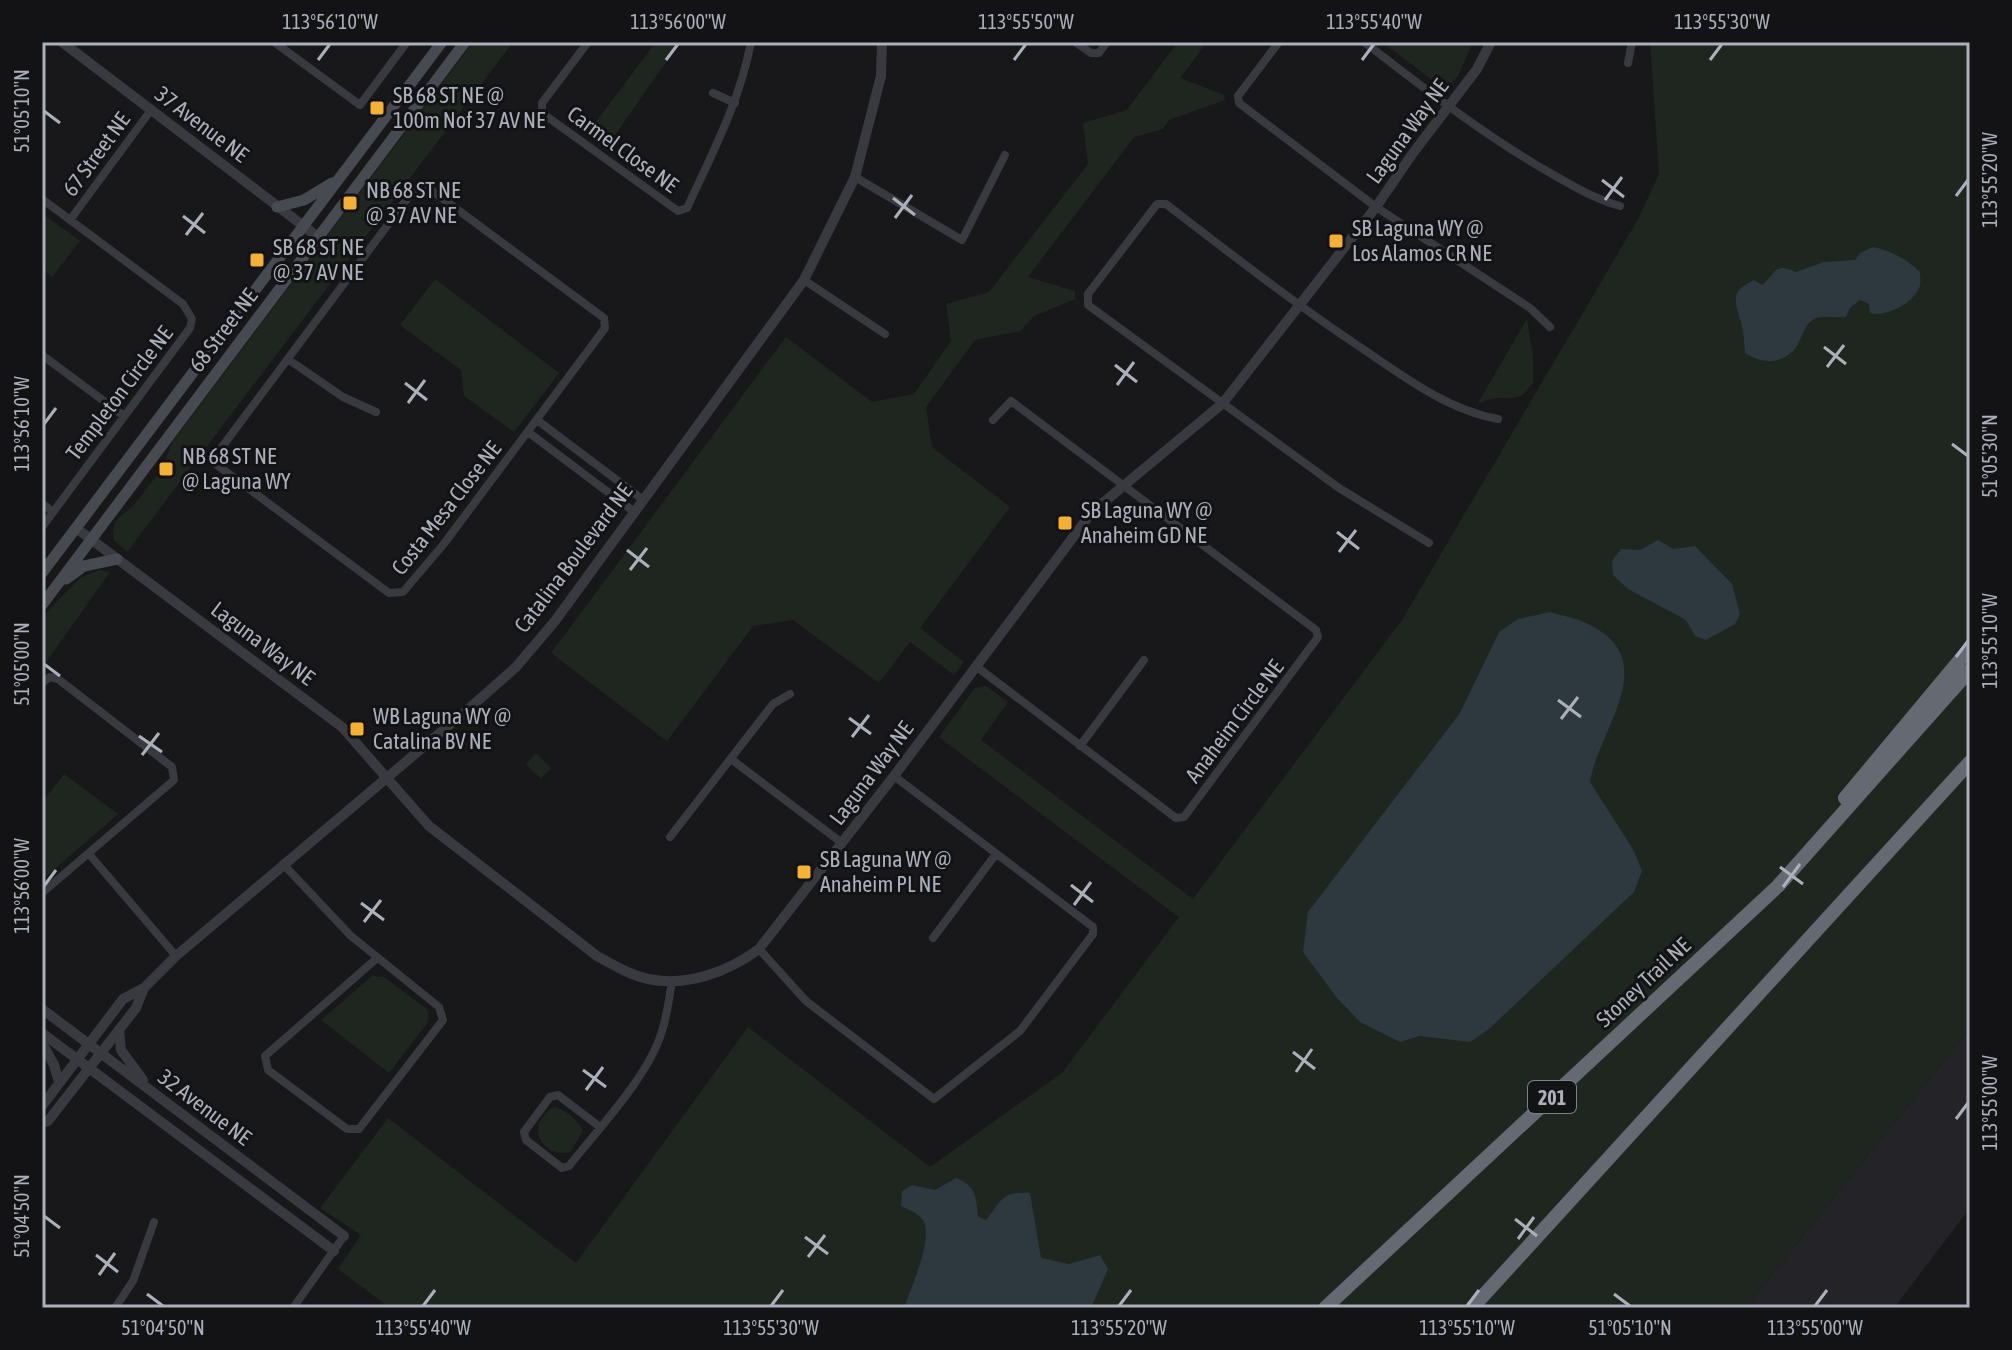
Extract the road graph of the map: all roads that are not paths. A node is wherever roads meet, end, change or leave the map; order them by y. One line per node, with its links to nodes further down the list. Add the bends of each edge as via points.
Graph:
1 (62, 42): 19 (street, 37 Avenue NE)
2 (274, 42): 3 (street, via 360,105)
3 (407, 42)
4 (442, 42): 22 (main road, 68 Street NE)
5 (465, 42): 29 (main road, 68 Street NE)
6 (588, 42): 17 (street, Carmel Close NE, via 542,103 542,113 678,211 687,208)
7 (751, 42): 17 (street, Carmel Close NE)
8 (882, 42): 21 (street, Catalina Boulevard NE, via 881,76)
9 (1075, 42): 10 (street, via 1091,53 1099,53)
10 (1107, 42)
11 (1279, 42): 26 (street, via 1238,96 1239,103)
12 (1364, 42): 18 (street)
13 (1491, 42): 18 (street, Laguna Way NE)
14 (1632, 42): 15 (street)
15 (1628, 63)
16 (713, 93): 17 (street)
17 (735, 103)
18 (1449, 108): 24 (street, via 1508,150 1599,201); 26 (street, Laguna Way NE)
19 (151, 110): 25 (street, 37 Avenue NE); 27 (street, 67 Street NE)
20 (1005, 155): 21 (street, via 962,240)
21 (855, 177): 30 (street, Catalina Boulevard NE)
22 (339, 179): 25 (main road, via 304,200); 28 (main road, 68 Street NE)
23 (42, 199): 27 (street, Templeton Circle NE)
24 (1620, 206)
25 (277, 207): 28 (street, 37 Avenue NE)
26 (1376, 207): 31 (street, Laguna Way NE); 32 (street, via 1530,308)
27 (70, 220): 38 (street, Templeton Circle NE, via 183,304 192,319)
28 (304, 226): 29 (street, 37 Avenue NE); 49 (main road, 68 Street NE)
29 (318, 237): 50 (main road, 68 Street NE)
30 (804, 280): 33 (street); 44 (street, Catalina Boulevard NE)
31 (1299, 307): 36 (street, Laguna Way NE); 36 (street, via 1166,204 1157,204 1088,294 1088,305); 39 (street, via 1452,405)
32 (1550, 327)
33 (885, 334)
34 (42, 355): 38 (street)
35 (289, 360): 37 (street, via 343,397); 40 (street, Costa Mesa Close NE, via 416,187 427,187 604,318 605,328); 42 (street, Costa Mesa Close NE, via 216,455 217,465 389,593 403,592)
36 (1223, 403): 43 (street, Laguna Way NE); 51 (street, via 1339,488)
37 (376, 412)
38 (124, 416): 47 (street, Templeton Circle NE)
39 (1498, 419)
40 (537, 420): 42 (street, Costa Mesa Close NE); 44 (street)
41 (993, 420): 43 (street, via 1011,401)
42 (528, 432): 46 (street, Costa Mesa Close NE)
43 (1125, 484): 58 (street, Laguna Way NE, via 1092,512); 62 (street, Anaheim Circle NE, via 1316,630 1318,637 1184,817 1176,818)
44 (642, 499): 46 (street, Catalina Boulevard NE)
45 (42, 503): 47 (street)
46 (633, 511): 67 (street, Catalina Boulevard NE, via 516,667)
47 (53, 512): 48 (street, Templeton Circle NE)
48 (42, 527)
49 (76, 528): 50 (street, Laguna Way NE); 53 (main road, 68 Street NE)
50 (91, 540): 52 (street, Laguna Way NE); 54 (main road, 68 Street NE)
51 (1429, 543)
52 (117, 559): 54 (main road, via 84,566); 67 (street, Laguna Way NE, via 342,727)
53 (42, 573)
54 (56, 586): 55 (main road, 68 Street NE)
55 (42, 605)
56 (1970, 648): 74 (highway, via 1870,765)
57 (1144, 660): 62 (street)
58 (977, 667): 62 (street, Anaheim Circle NE); 66 (street, Laguna Way NE)
59 (1970, 670): 74 (highway, Stoney Trail NE / 201)
60 (42, 683): 71 (street, via 58,679 172,767 174,780)
61 (790, 694): 63 (street, via 773,704)
62 (1080, 746)
63 (731, 759): 69 (street); 70 (street)
64 (1970, 762): 68 (highway)
65 (1970, 771): 68 (highway)
66 (894, 776): 70 (street, Laguna Way NE); 72 (street)
67 (386, 779): 73 (street, Catalina Boulevard NE); 80 (street, Laguna Way NE, via 429,826 597,956 647,979)
68 (1943, 794): 101 (highway)
69 (670, 837)
70 (842, 843): 77 (street, Laguna Way NE)
71 (89, 854): 75 (street); 78 (street)
72 (996, 854): 76 (street); 77 (street, via 1093,927 1093,934 1020,1031 934,1099 806,1001)
73 (283, 864): 78 (street, Catalina Boulevard NE); 79 (street)
74 (1778, 886): 100 (highway, Stoney Trail NE / 201)
75 (42, 893)
76 (933, 938)
77 (759, 949): 80 (street, Laguna Way NE, via 729,967)
78 (176, 956): 81 (street, Catalina Boulevard NE)
79 (376, 959): 79 (street, via 439,1007 443,1020 359,1129 347,1129 268,1070 265,1056)
80 (672, 982): 94 (street, via 649,1062)
81 (144, 988): 83 (street, Catalina Boulevard NE); 86 (street, Catalina Boulevard NE, via 123,999)
82 (42, 1009): 86 (street, 32 Avenue NE)
83 (119, 1030): 87 (street, Catalina Boulevard NE); 91 (street, via 121,1050)
84 (42, 1033): 88 (street, 32 Avenue NE)
85 (42, 1043): 90 (street)
86 (87, 1044): 87 (street, 32 Avenue NE); 88 (street, Catalina Boulevard NE)
87 (100, 1054): 89 (street, Catalina Boulevard NE); 91 (street, 32 Avenue NE)
88 (76, 1059): 89 (street, 32 Avenue NE); 90 (street, Catalina Boulevard NE)
89 (89, 1069): 93 (street, Catalina Boulevard NE); 97 (street, 32 Avenue NE)
90 (59, 1082): 92 (street, Catalina Boulevard NE)
91 (157, 1097): 96 (street, 32 Avenue NE)
92 (42, 1106)
93 (42, 1123)
94 (600, 1127): 94 (street, via 562,1168 526,1140 524,1132 550,1097 558,1095)
95 (154, 1222): 98 (street, via 133,1281)
96 (344, 1236): 97 (street)
97 (334, 1251): 99 (street)
98 (115, 1308)
99 (293, 1308)
100 (1325, 1308)
101 (1472, 1308)

